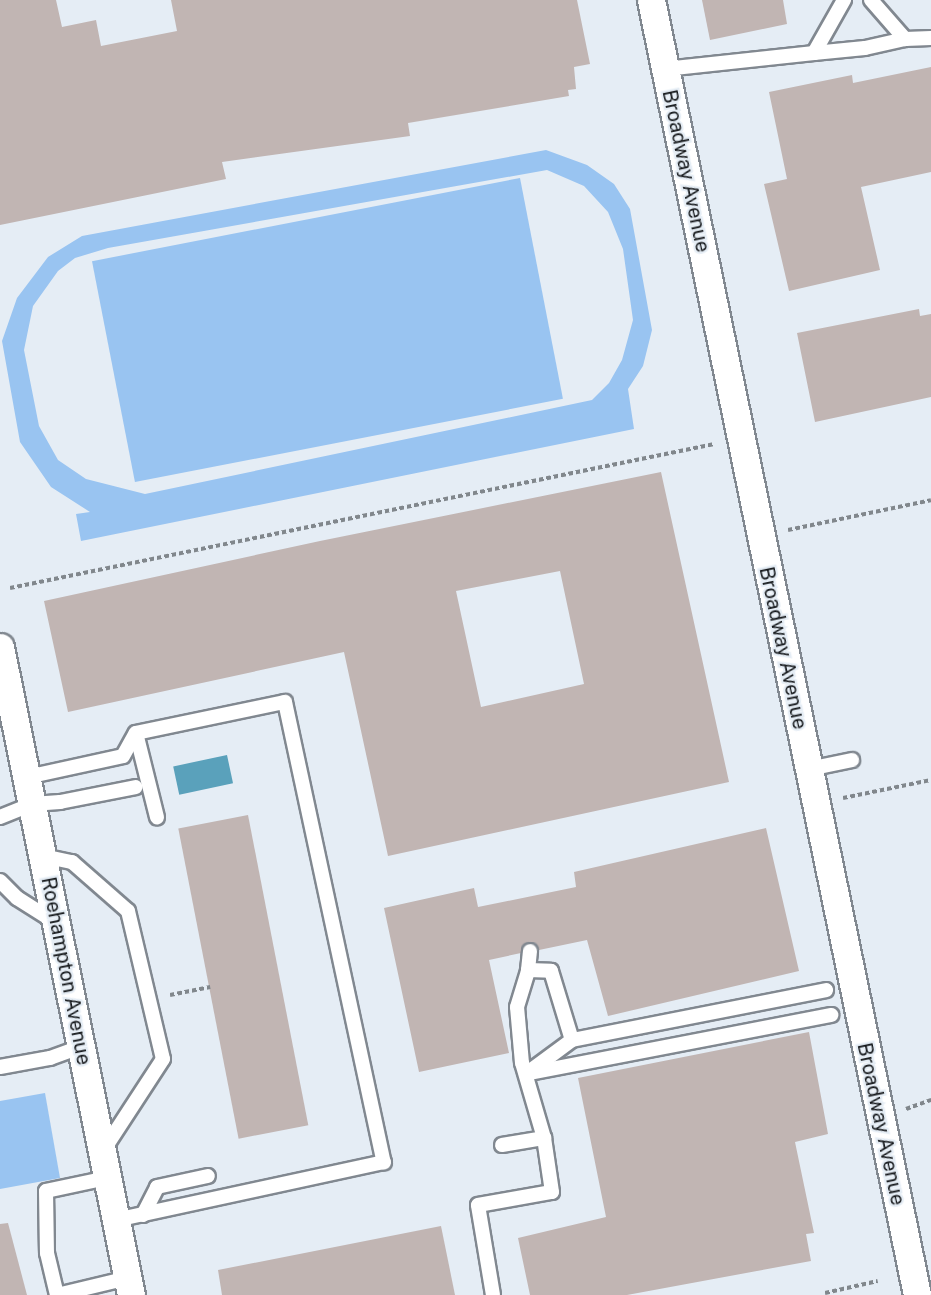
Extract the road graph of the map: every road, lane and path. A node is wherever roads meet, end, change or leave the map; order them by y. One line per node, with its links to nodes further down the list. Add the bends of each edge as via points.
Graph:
1 (651, 0): 7 (street, Broadway Avenue)
2 (844, 0): 6 (lane)
3 (871, 0): 5 (lane)
4 (931, 38): 5 (lane)
5 (905, 39): 6 (lane)
6 (814, 53): 7 (lane)
7 (665, 69): 15 (street, Broadway Avenue)
8 (715, 444): 11 (path)
9 (931, 500): 10 (path)
10 (780, 531)
11 (10, 588)
12 (0, 647): 16 (street, Roehampton Avenue)
13 (136, 733): 16 (lane, via 123,756); 22 (lane); 42 (lane, via 285,702 384,1162)
14 (852, 759): 15 (lane)
15 (809, 769): 48 (street, Broadway Avenue)
16 (27, 777): 20 (street, Roehampton Avenue)
17 (931, 780): 19 (path)
18 (136, 787): 20 (lane)
19 (837, 799)
20 (32, 804): 21 (lane); 23 (street, Roehampton Avenue)
21 (0, 817)
22 (157, 817)
23 (43, 856): 25 (street, Roehampton Avenue); 30 (lane, via 72,862 128,911)
24 (0, 881): 25 (lane, via 17,898)
25 (57, 923): 33 (street, Roehampton Avenue)
26 (530, 951): 27 (lane)
27 (528, 970): 32 (lane, via 551,971); 35 (lane, via 517,1007)
28 (210, 987): 30 (path)
29 (826, 990): 32 (lane)
30 (149, 999): 40 (lane, via 163,1059)
31 (831, 1015): 35 (lane)
32 (572, 1040): 35 (lane)
33 (81, 1047): 34 (lane, via 50,1058); 40 (street, Roehampton Avenue)
34 (0, 1067)
35 (526, 1074): 38 (lane)
36 (931, 1100): 37 (path)
37 (900, 1110)
38 (544, 1138): 39 (lane); 47 (lane, via 552,1192 478,1204)
39 (502, 1145)
40 (105, 1165): 43 (street, Roehampton Avenue); 45 (lane, via 46,1191 48,1253 57,1295)
41 (208, 1176): 42 (lane, via 157,1187)
42 (143, 1215): 43 (lane)
43 (116, 1220): 45 (street, Roehampton Avenue)
44 (878, 1281): 46 (path)
45 (129, 1286)
46 (825, 1293)
47 (493, 1295)
48 (917, 1295)

